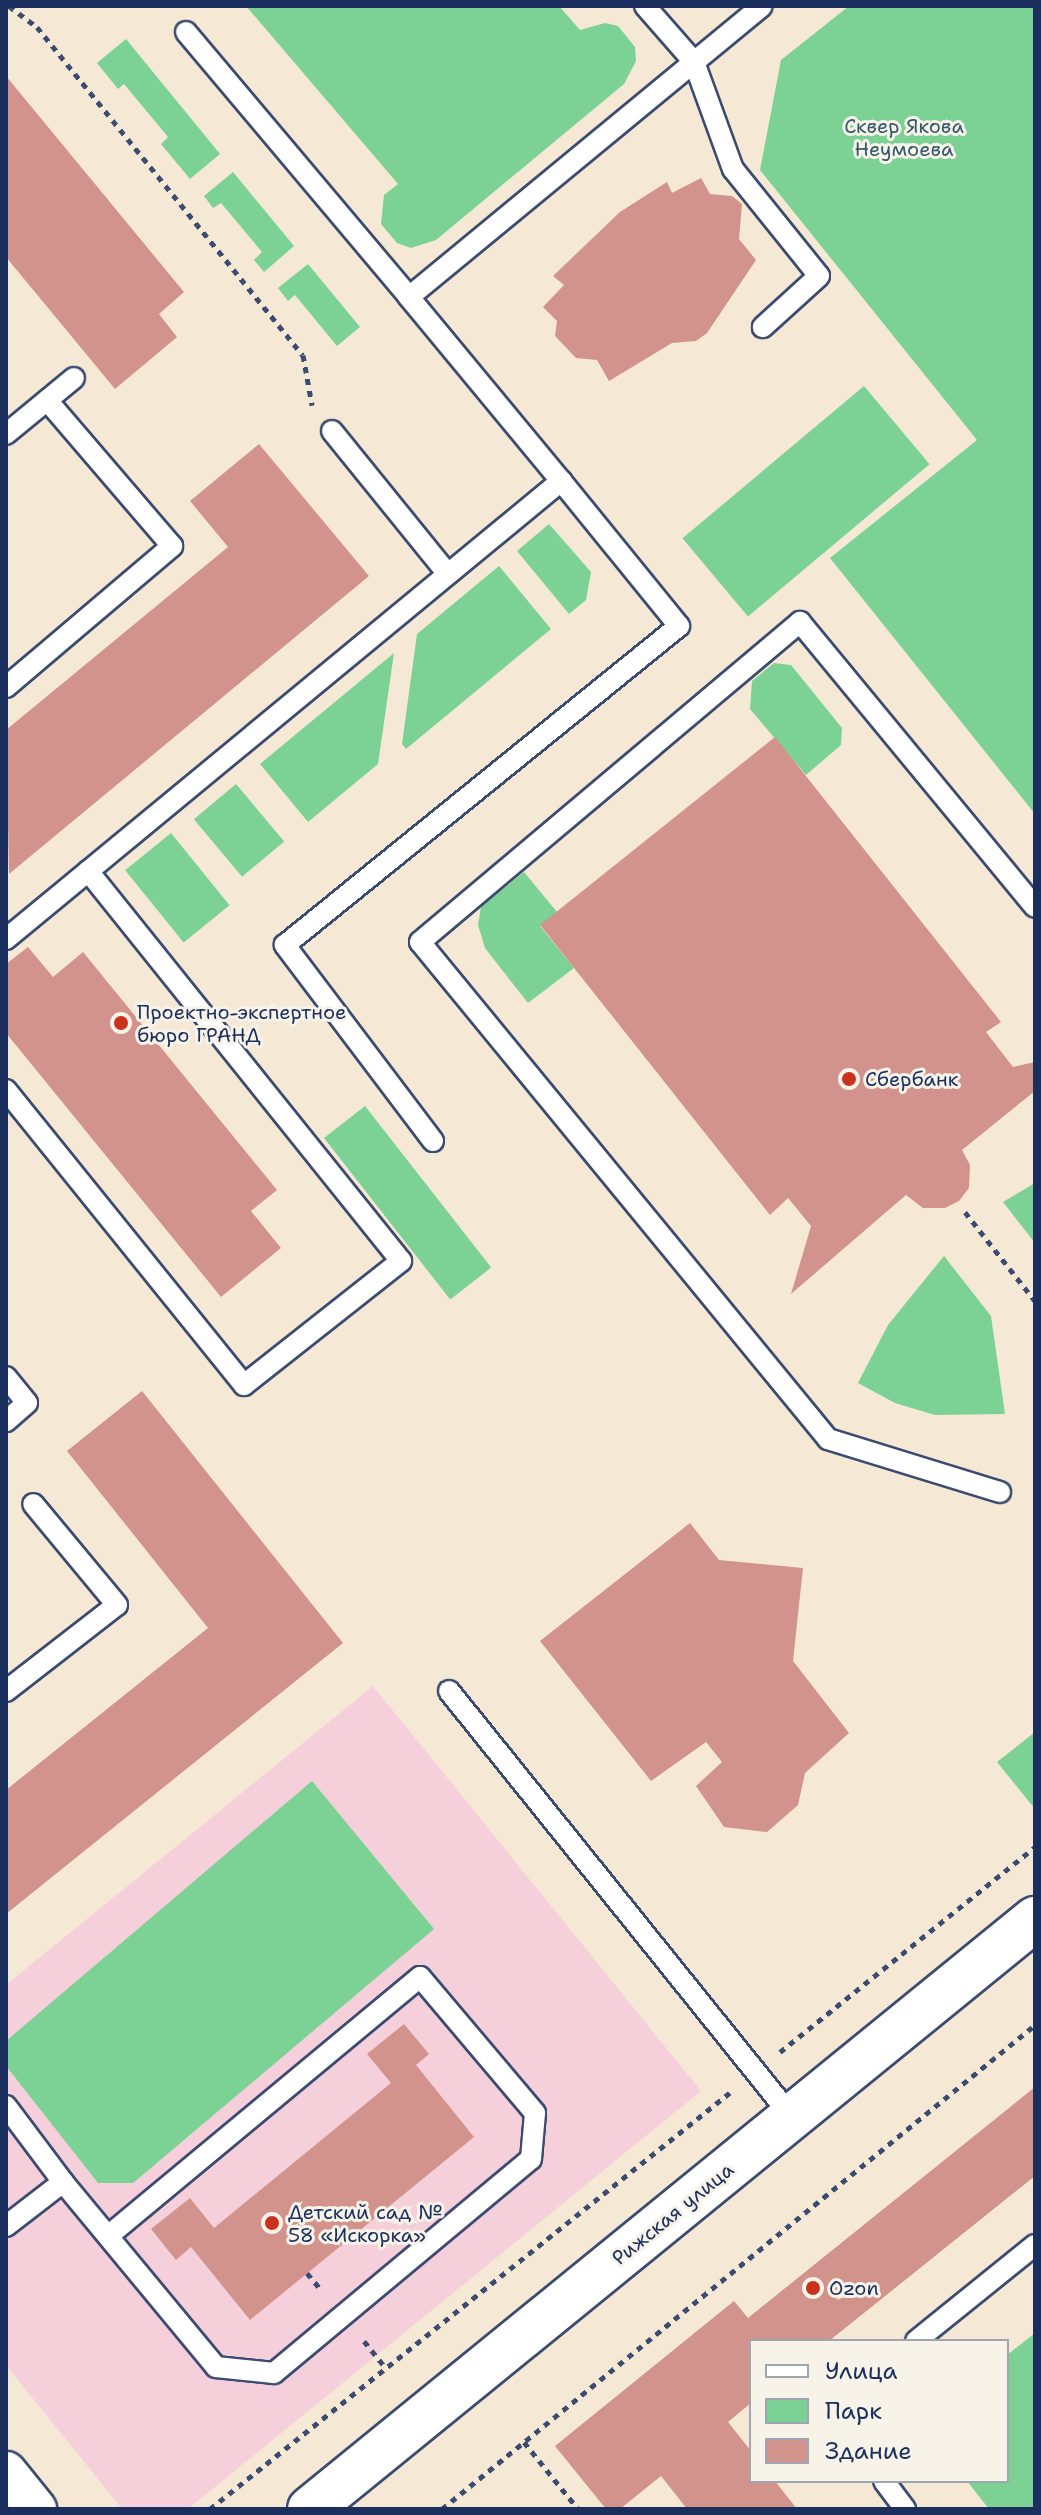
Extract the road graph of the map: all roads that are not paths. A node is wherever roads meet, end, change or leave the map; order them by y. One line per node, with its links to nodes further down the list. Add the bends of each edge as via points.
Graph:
1 (645, 6): 4 (lane)
2 (762, 6): 4 (lane)
3 (186, 32): 5 (lane)
4 (694, 62): 5 (lane); 6 (lane, via 733,169 819,276)
5 (409, 297): 11 (lane)
6 (763, 327)
7 (74, 378): 8 (lane)
8 (47, 400): 10 (lane); 13 (lane, via 172,546)
9 (332, 431): 12 (lane)
10 (6, 434)
11 (561, 481): 12 (lane); 18 (lane, via 679,626 285,945)
12 (448, 574): 14 (lane)
13 (6, 687)
14 (88, 871): 16 (lane); 17 (lane, via 401,1261 244,1385)
15 (1035, 907): 21 (lane, via 800,622 420,942 828,1439)
16 (6, 939)
17 (6, 1090)
18 (433, 1141)
19 (6, 1377): 20 (lane, via 27,1403)
20 (6, 1421)
21 (1000, 1492)
22 (33, 1504): 23 (lane, via 117,1605)
23 (6, 1691)
24 (449, 1691): 27 (lane)
25 (1035, 1919): 27 (street, Рижская улица)
26 (6, 2106): 28 (lane)
27 (792, 2117): 36 (street, Рижская улица)
28 (63, 2182): 29 (lane); 30 (lane)
29 (6, 2226)
30 (108, 2236): 30 (lane, via 216,2367 274,2373 531,2159 535,2113 420,1977)
31 (1035, 2245): 32 (lane)
32 (918, 2339)
33 (6, 2472): 35 (street)
34 (886, 2483): 37 (lane)
35 (36, 2509)
36 (310, 2509)
37 (905, 2509)

